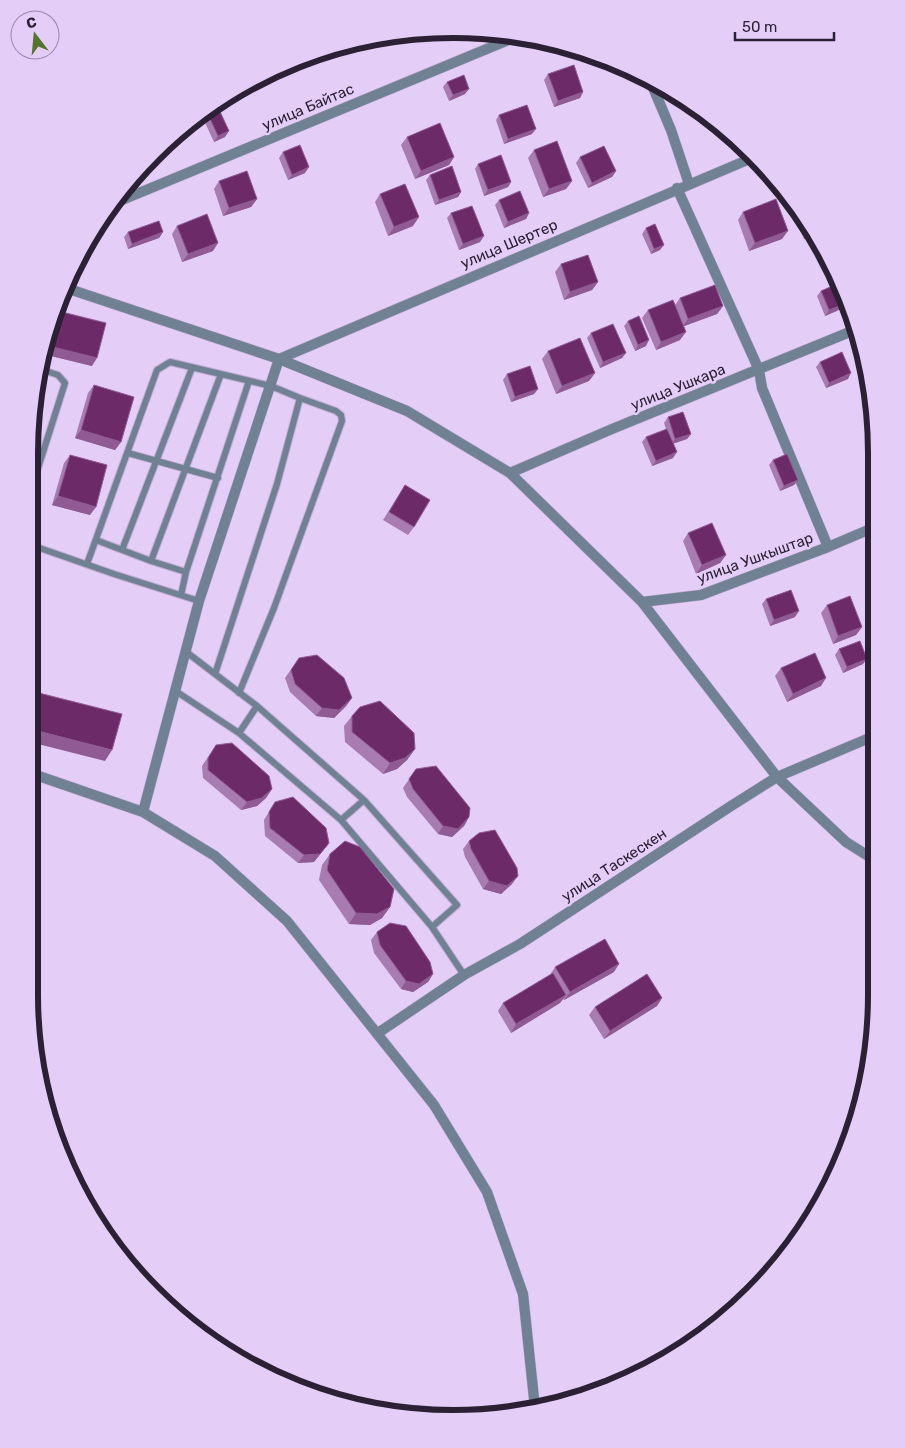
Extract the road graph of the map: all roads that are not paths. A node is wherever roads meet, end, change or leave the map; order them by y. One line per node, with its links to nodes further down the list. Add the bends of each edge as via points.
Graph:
1 (506, 41): 6 (street, улица Байтас)
2 (654, 90): 4 (street)
3 (747, 160): 4 (street, улица Шертер)
4 (689, 184): 5 (street, улица Шертер)
5 (677, 188): 9 (street, улица Шертер); 11 (street)
6 (123, 199)
7 (71, 290): 9 (street)
8 (849, 332): 11 (street, улица Ушкара)
9 (279, 359): 15 (street); 21 (street, via 407,411)
10 (192, 368): 13 (lane); 17 (lane, via 170,362 157,370); 18 (lane)
11 (759, 370): 21 (street, улица Ушкара); 26 (street, via 762,388)
12 (45, 371): 19 (lane, via 58,375 65,383)
13 (221, 374): 14 (lane); 20 (lane)
14 (249, 381): 15 (lane); 22 (lane)
15 (271, 386): 16 (lane); 32 (street)
16 (300, 398): 35 (lane, via 277,484); 37 (lane, via 336,411 342,421 274,608)
17 (128, 452): 18 (lane); 24 (lane)
18 (157, 460): 20 (lane); 27 (lane)
19 (38, 468)
20 (186, 469): 22 (lane); 28 (lane)
21 (510, 473): 33 (street)
22 (218, 478): 30 (lane)
23 (868, 530): 26 (street, улица Ушкыштар)
24 (96, 540): 27 (lane); 29 (lane)
25 (38, 547): 29 (lane)
26 (828, 547): 33 (street, улица Ушкыштар, via 701,595)
27 (122, 550): 28 (lane)
28 (151, 561): 30 (lane)
29 (88, 564): 31 (lane)
30 (186, 572): 31 (lane)
31 (180, 595): 32 (lane)
32 (199, 601): 34 (street)
33 (642, 602): 42 (street)
34 (185, 651): 35 (lane); 36 (street)
35 (215, 674): 37 (lane)
36 (174, 690): 39 (lane); 44 (street)
37 (239, 693): 38 (lane)
38 (257, 706): 39 (lane); 43 (lane)
39 (239, 733): 45 (lane)
40 (868, 739): 42 (street, улица Таскескен)
41 (38, 775): 44 (street)
42 (777, 777): 46 (street, via 846,842); 48 (street, улица Таскескен, via 520,944)
43 (364, 800): 45 (lane); 47 (lane, via 457,905)
44 (143, 812): 49 (street, via 215,856 287,921)
45 (341, 820): 47 (lane)
46 (868, 855)
47 (432, 927): 48 (lane)
48 (464, 975): 49 (street, улица Таскескен)
49 (378, 1033): 50 (street, via 434,1105 487,1192 523,1294)
50 (534, 1403)

